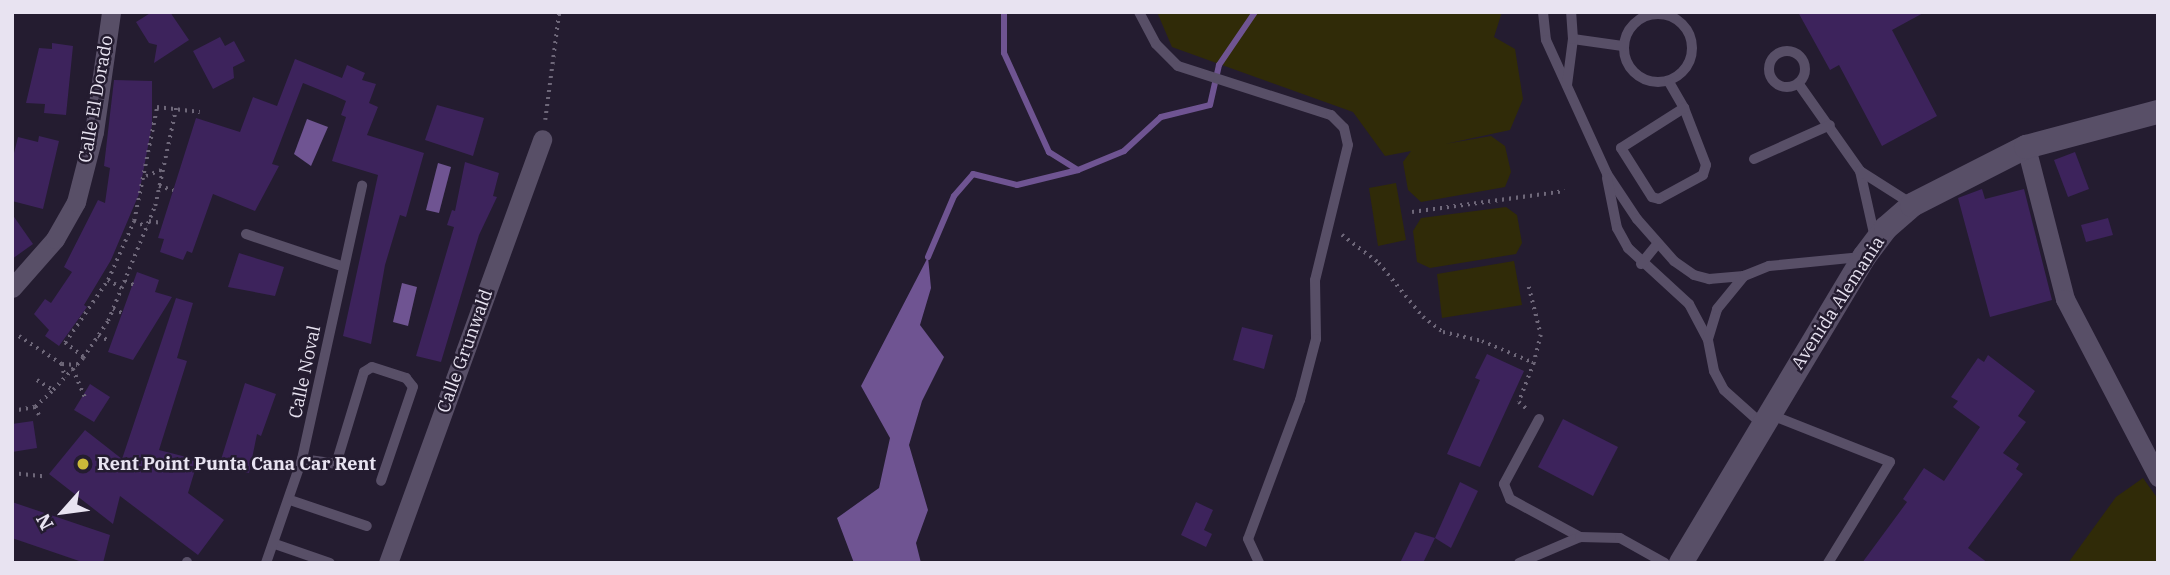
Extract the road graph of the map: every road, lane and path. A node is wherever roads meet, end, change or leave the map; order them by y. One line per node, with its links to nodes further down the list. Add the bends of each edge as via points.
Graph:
1 (111, 12): 44 (street, Calle El Dorado, via 94,132 76,202 55,239)
2 (559, 12): 16 (path)
3 (1139, 12): 32 (lane, via 1156,44 1178,66 1331,115 1344,128 1348,145)
4 (1543, 12): 10 (lane, via 1546,40)
5 (1571, 12): 6 (lane)
6 (1573, 39): 7 (lane); 10 (lane)
7 (1623, 46): 8 (lane, via 1629,68 1646,81); 8 (lane, via 1630,26 1639,20 1648,15 1670,15 1686,29 1693,49 1686,69)
8 (1669, 82): 12 (lane)
9 (1798, 83): 15 (lane)
10 (1567, 86): 21 (lane)
11 (176, 108): 13 (path); 19 (path); 22 (path, via 158,107)
12 (1684, 108): 12 (lane, via 1705,156 1703,175 1659,199 1652,197 1621,148)
13 (200, 112)
14 (2158, 112): 17 (street, Avenida Alemania)
15 (1830, 125): 18 (lane); 20 (lane)
16 (541, 139): 77 (street, Calle Grunwald)
17 (2026, 147): 27 (street, Avenida Alemania); 69 (street, via 2065,299)
18 (1754, 159)
19 (163, 169): 22 (path); 24 (path)
20 (1860, 171): 27 (lane); 36 (lane)
21 (1607, 174): 35 (lane); 37 (lane, via 1617,228)
22 (146, 176): 29 (path)
23 (362, 185): 38 (lane, Calle Noval)
24 (159, 186): 25 (path); 30 (path)
25 (173, 190)
26 (1565, 191): 28 (path)
27 (1912, 205): 36 (street, Avenida Alemania)
28 (1412, 212)
29 (134, 221): 33 (path); 40 (path)
30 (149, 221): 31 (path); 33 (path)
31 (162, 223)
32 (1329, 225): 53 (path, via 1379,264 1423,317 1443,332 1482,341); 78 (lane, via 1315,280 1316,339 1300,400 1248,539)
33 (147, 227): 41 (path)
34 (246, 234): 38 (lane)
35 (1657, 244): 37 (lane); 39 (lane, via 1694,275 1709,279)
36 (1870, 249): 39 (lane, via 1793,260); 65 (street, Avenida Alemania)
37 (1641, 264): 50 (lane, via 1689,304)
38 (344, 267): 66 (lane, Calle Noval)
39 (1744, 276): 50 (lane, via 1717,309)
40 (107, 280): 45 (path); 52 (path, via 65,343)
41 (125, 281): 42 (path); 45 (path)
42 (134, 285)
43 (1529, 287): 53 (path, via 1541,335)
44 (12, 288)
45 (122, 288): 46 (path)
46 (113, 309): 47 (path); 49 (path)
47 (122, 313)
48 (19, 336): 54 (path)
49 (98, 336): 51 (path); 52 (path)
50 (1708, 339): 65 (lane, via 1714,371 1724,390)
51 (108, 340)
52 (83, 358): 55 (path)
53 (1534, 363): 64 (path, via 1518,402)
54 (62, 364): 55 (path); 57 (path)
55 (77, 365): 56 (path)
56 (73, 369): 57 (path); 60 (path)
57 (65, 377): 59 (path)
58 (37, 380): 59 (path)
59 (53, 390): 61 (path)
60 (86, 399)
61 (35, 407): 62 (path); 63 (path)
62 (12, 411)
63 (39, 415)
64 (1539, 419): 73 (lane, via 1504,484 1510,499)
65 (1766, 419): 81 (street, Avenida Alemania); 82 (lane, via 1890,462)
66 (302, 458): 70 (lane, via 336,464 364,372 372,367 406,378 413,387); 71 (lane, Calle Noval)
67 (12, 473): 68 (path)
68 (43, 476)
69 (2158, 477)
70 (381, 481)
71 (290, 500): 72 (lane); 74 (lane, Calle Noval)
72 (366, 526)
73 (1580, 537): 79 (lane); 80 (lane, via 1635,542)
74 (275, 544): 75 (lane, Calle Noval); 76 (lane)
75 (266, 563)
76 (330, 563)
77 (388, 563)
78 (1259, 563)
79 (1519, 563)
80 (1665, 563)
81 (1681, 563)
82 (1828, 563)

